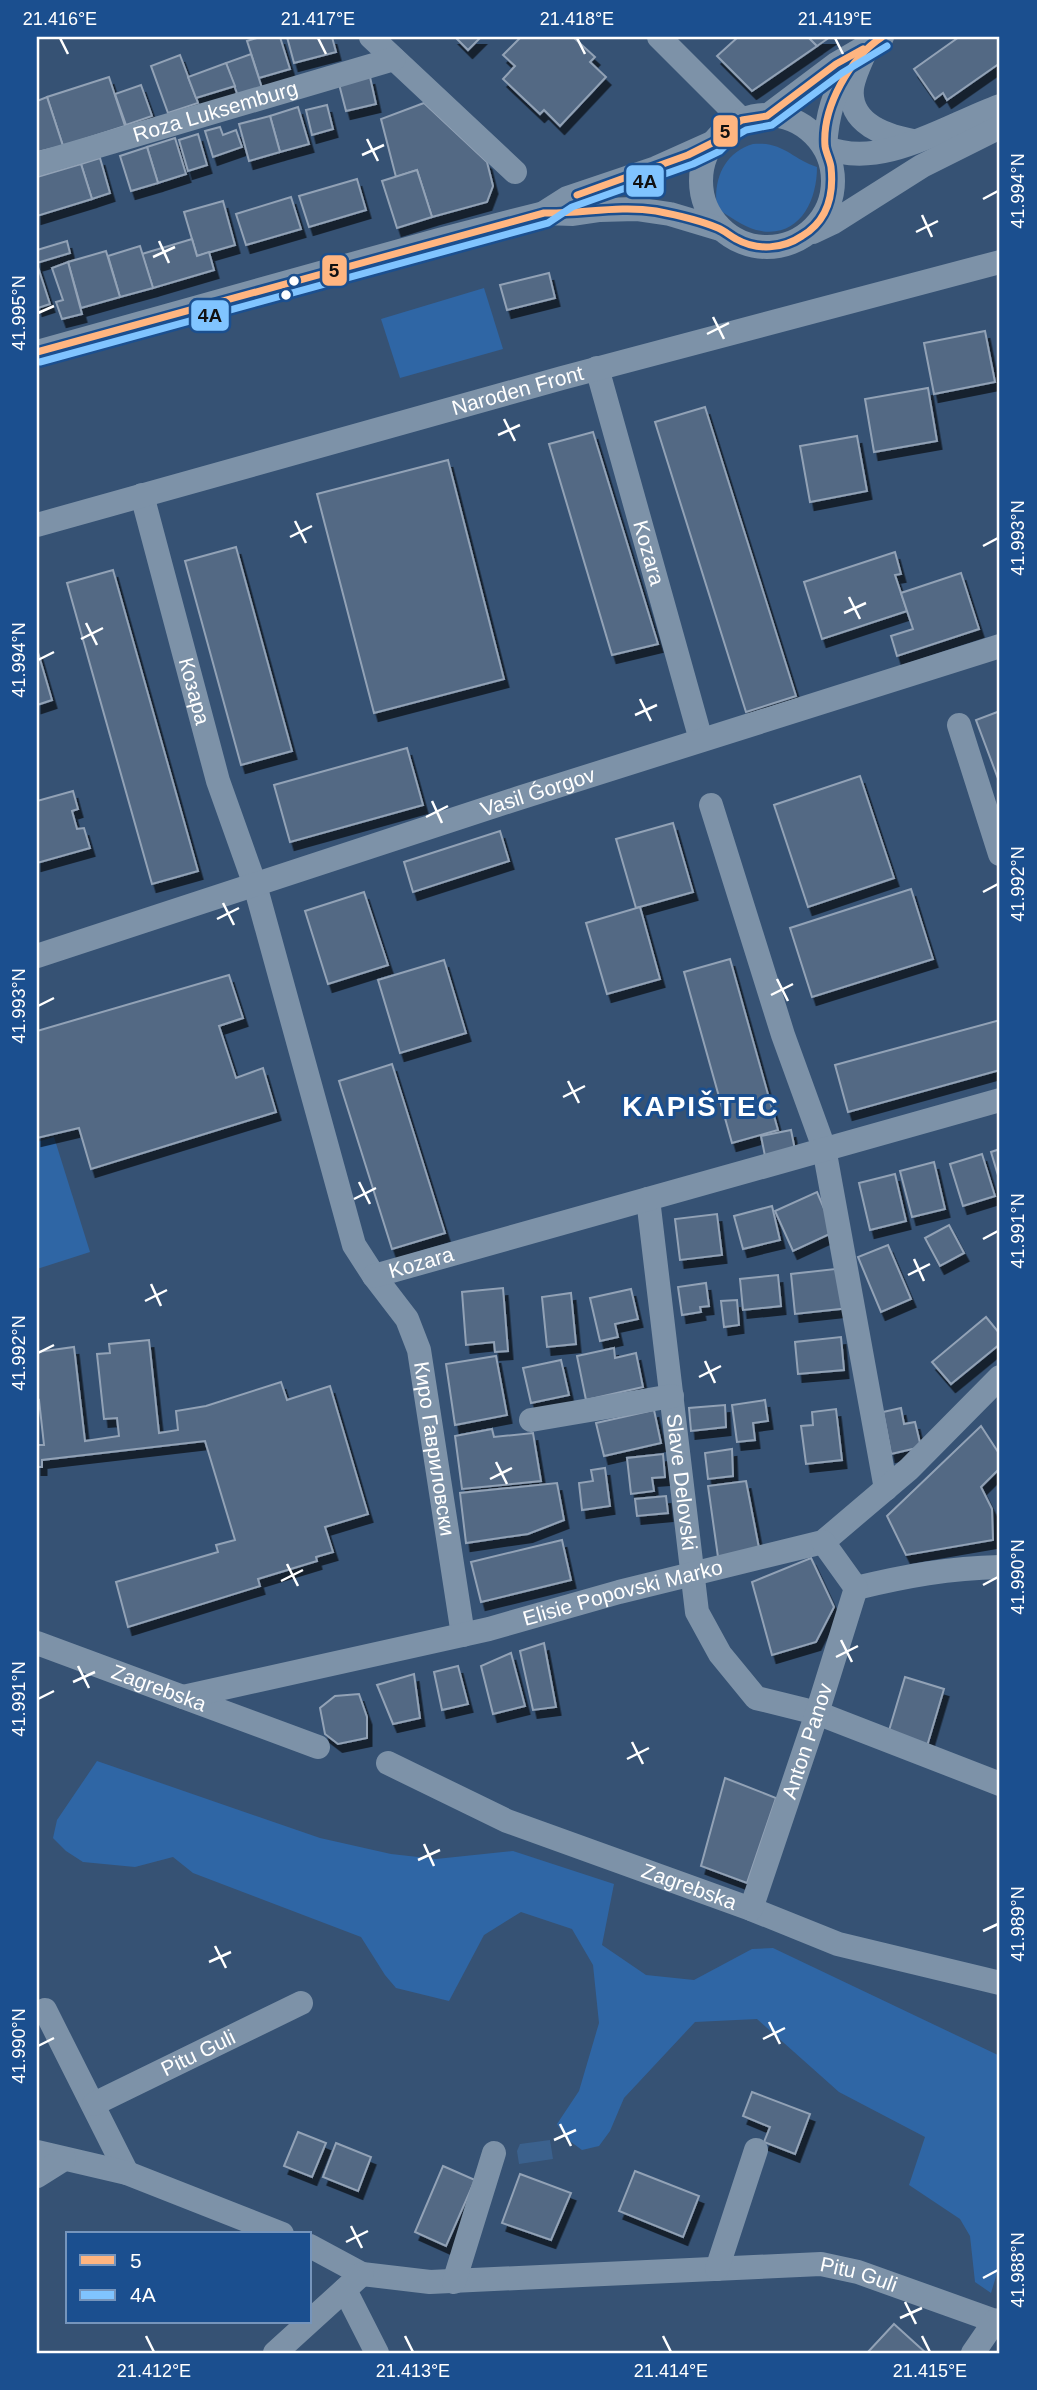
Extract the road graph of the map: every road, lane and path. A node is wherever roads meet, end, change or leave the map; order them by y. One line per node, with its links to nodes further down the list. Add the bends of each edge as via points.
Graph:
1 (371, 37): 4 (street)
2 (659, 37): 7 (street)
3 (875, 41): 6 (street); 10 (street, via 852,88 852,99 864,122 879,132); 11 (street, via 846,74 834,97)
4 (394, 59): 12 (street, Roza Luksemburg); 13 (street)
5 (1000, 106): 10 (street)
6 (767, 116): 7 (street); 11 (street, via 799,124)
7 (742, 120): 9 (street)
8 (1000, 127): 16 (street, via 922,166)
9 (714, 142): 14 (street, via 567,198); 15 (street, via 705,159 701,186 709,214)
10 (914, 142): 11 (street, via 863,155)
11 (825, 147): 16 (street, via 831,164 828,208)
12 (37, 164)
13 (515, 172)
14 (544, 213): 15 (street, via 636,209); 18 (street)
15 (720, 229): 16 (street, via 739,242 760,247 783,246)
16 (803, 236)
17 (1000, 262): 19 (street, Naroden Front)
18 (37, 352)
19 (597, 368): 20 (street, Naroden Front); 24 (street, Kozara)
20 (142, 495): 21 (street, Naroden Front); 27 (street, Козара, via 218,781)
21 (37, 524)
22 (1000, 646): 24 (street, Vasil Ǵorgov)
23 (959, 725): 26 (street)
24 (701, 740): 27 (street, Vasil Ǵorgov)
25 (711, 805): 30 (street, via 783,1035)
26 (1000, 854)
27 (255, 885): 28 (street, Vasil Ǵorgov); 32 (street, Kozara, via 354,1245)
28 (37, 956)
29 (1000, 1100): 30 (street, Kozara)
30 (824, 1148): 31 (street, Kozara); 36 (street)
31 (648, 1199): 32 (street, Kozara); 34 (street, Slave Delovski)
32 (374, 1276): 41 (street, Киро Гавриловски, via 407,1319 419,1350)
33 (1000, 1377): 36 (street, Elisie Popovski Marko)
34 (672, 1396): 35 (street); 39 (street, Slave Delovski)
35 (531, 1420)
36 (886, 1489): 37 (street, Elisie Popovski Marko)
37 (823, 1542): 39 (street, Elisie Popovski Marko); 40 (street)
38 (1000, 1567): 40 (street, via 955,1568)
39 (693, 1576): 41 (street, Elisie Popovski Marko); 44 (street, Slave Delovski, via 697,1612 720,1654 756,1698)
40 (856, 1588): 44 (street, Anton Panov)
41 (463, 1635): 43 (street, Elisie Popovski Marko)
42 (37, 1643): 43 (street, Zagrebska)
43 (183, 1697): 45 (street, Zagrebska)
44 (817, 1713): 47 (street, Slave Delovski); 48 (street, Anton Panov)
45 (318, 1747)
46 (388, 1763): 48 (street, Zagrebska, via 507,1821)
47 (1000, 1784)
48 (751, 1909): 49 (street, Zagrebska, via 838,1944)
49 (1000, 1983)
50 (301, 2003): 52 (street, Pitu Guli)
51 (45, 2010): 52 (street)
52 (94, 2105): 57 (street)
53 (756, 2150): 61 (street)
54 (37, 2152): 56 (street)
55 (494, 2153): 63 (street)
56 (64, 2159): 57 (street); 58 (street)
57 (127, 2173): 59 (street)
58 (37, 2176)
59 (277, 2232)
60 (312, 2248): 62 (street, Pitu Guli)
61 (717, 2269): 63 (street, Pitu Guli); 65 (street, Pitu Guli, via 842,2267)
62 (354, 2282): 63 (street, Pitu Guli); 64 (street); 69 (street)
63 (454, 2282)
64 (312, 2320)
65 (998, 2321): 67 (street); 70 (street)
66 (307, 2324): 68 (street)
67 (1000, 2345)
68 (275, 2353)
69 (377, 2353)
70 (973, 2353)

